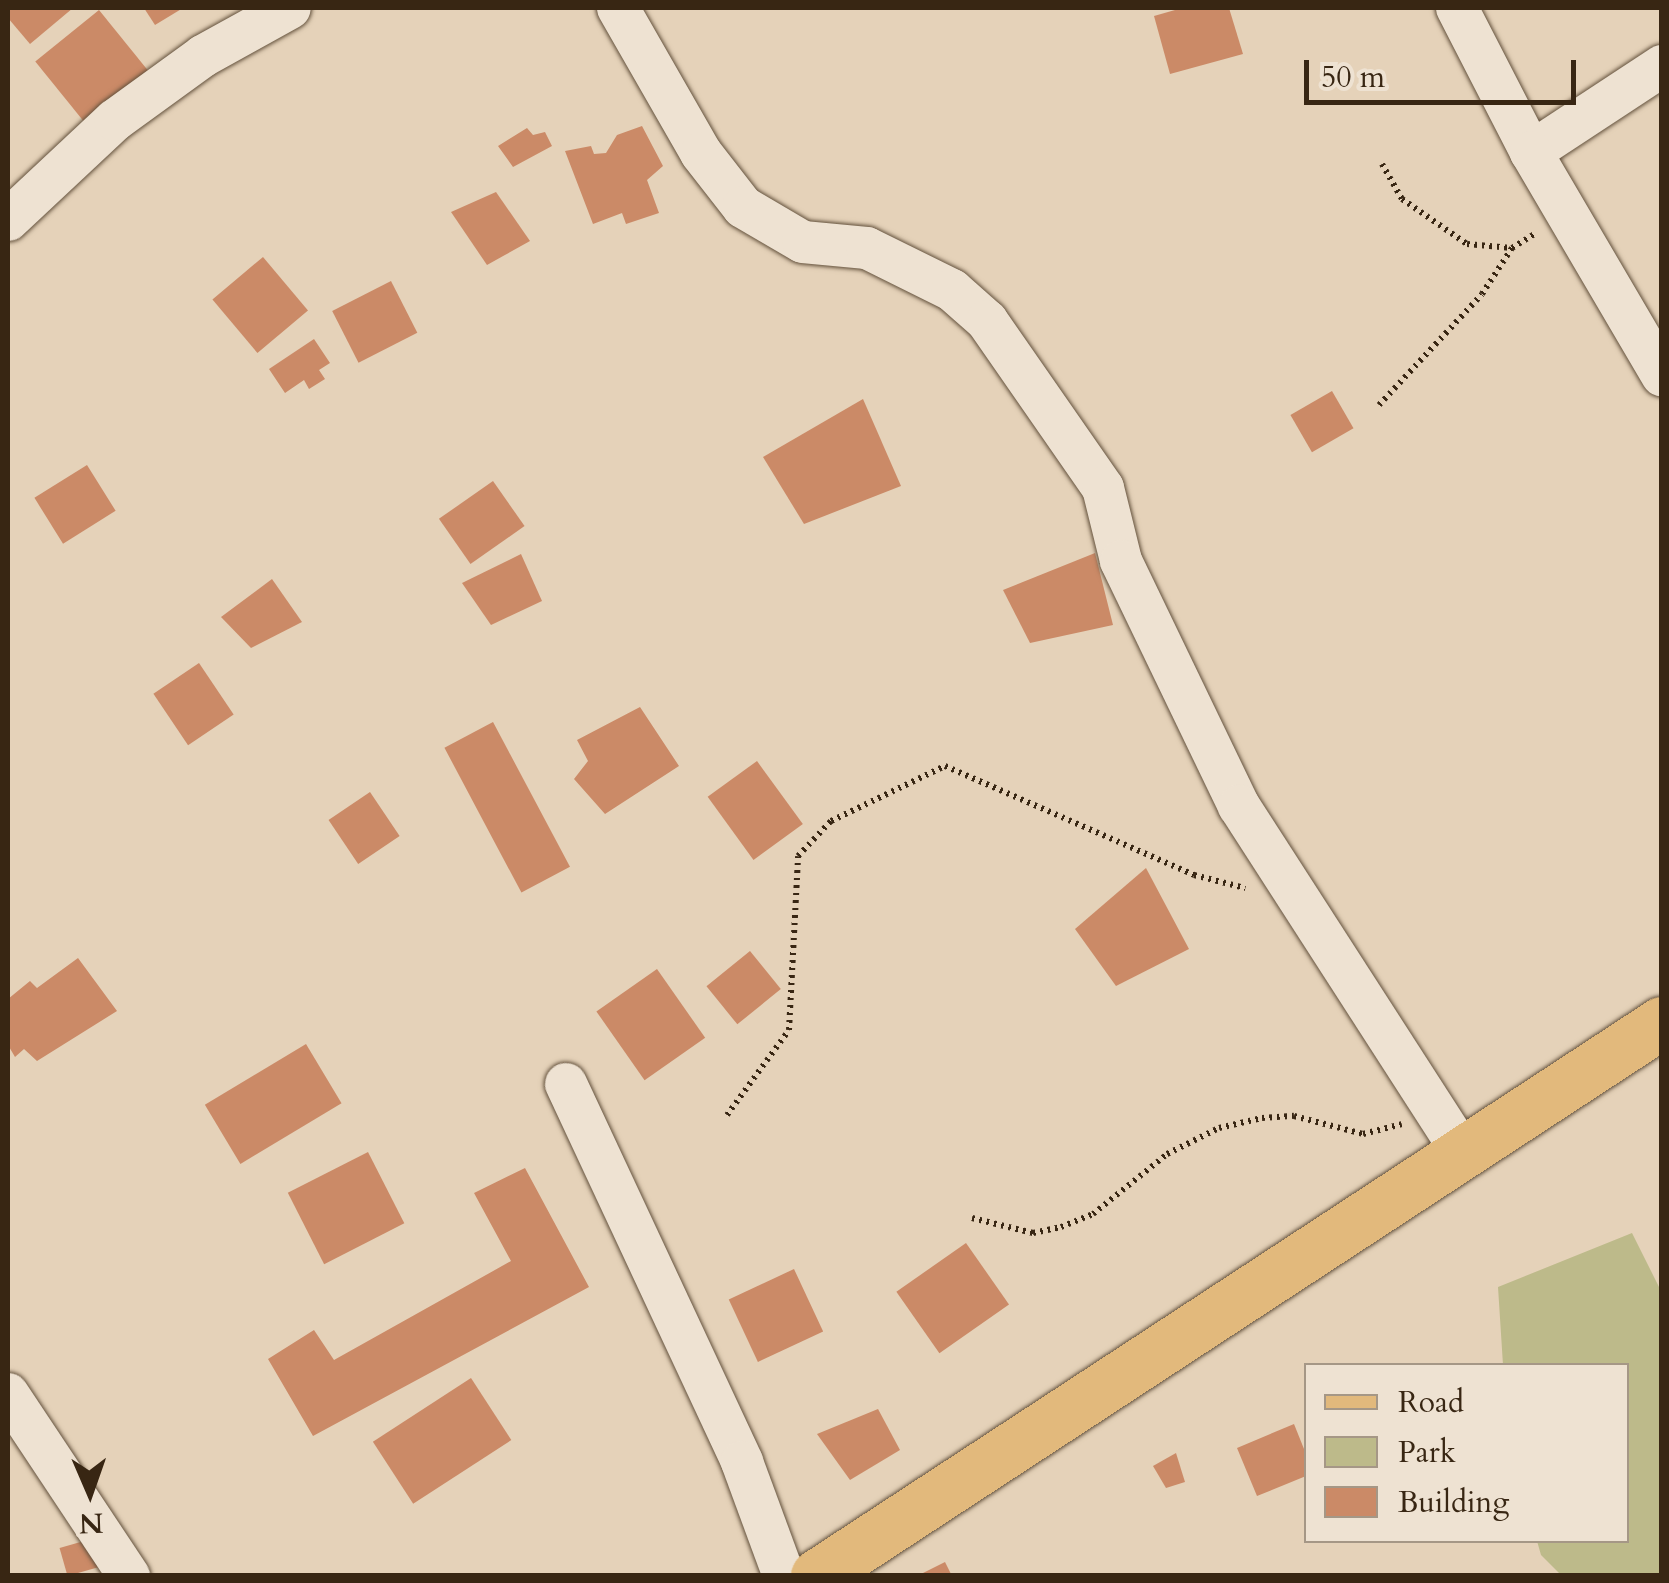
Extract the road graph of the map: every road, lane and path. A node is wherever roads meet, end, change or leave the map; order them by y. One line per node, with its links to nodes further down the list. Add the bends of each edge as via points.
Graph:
1 (290, 8): 8 (street, via 203,56 115,120)
2 (618, 8): 12 (street, via 701,153 743,207 804,242 867,248 952,290 987,321 1104,488 1120,561 1239,806)
3 (1457, 8): 5 (street)
4 (1662, 66): 5 (street)
5 (1531, 152): 7 (street)
6 (1382, 164): 9 (path, via 1402,199 1468,244)
7 (1569, 212): 9 (path); 10 (street)
8 (8, 220)
9 (1512, 248): 11 (path, via 1482,294)
10 (1662, 375)
11 (1379, 406)
12 (1290, 877): 15 (street); 16 (path, via 1242,888 1194,875 945,766 831,820 798,856 789,1030)
13 (1662, 1023): 17 (main road)
14 (566, 1084): 21 (street, via 742,1462)
15 (1428, 1100): 17 (street); 18 (path, via 1394,1131 1364,1134 1294,1116 1219,1128 1167,1154 1093,1214 1062,1227 1032,1233)
16 (727, 1115)
17 (1462, 1152): 22 (main road)
18 (972, 1218)
19 (8, 1394): 20 (street)
20 (129, 1576)
21 (784, 1576)
22 (817, 1576)

